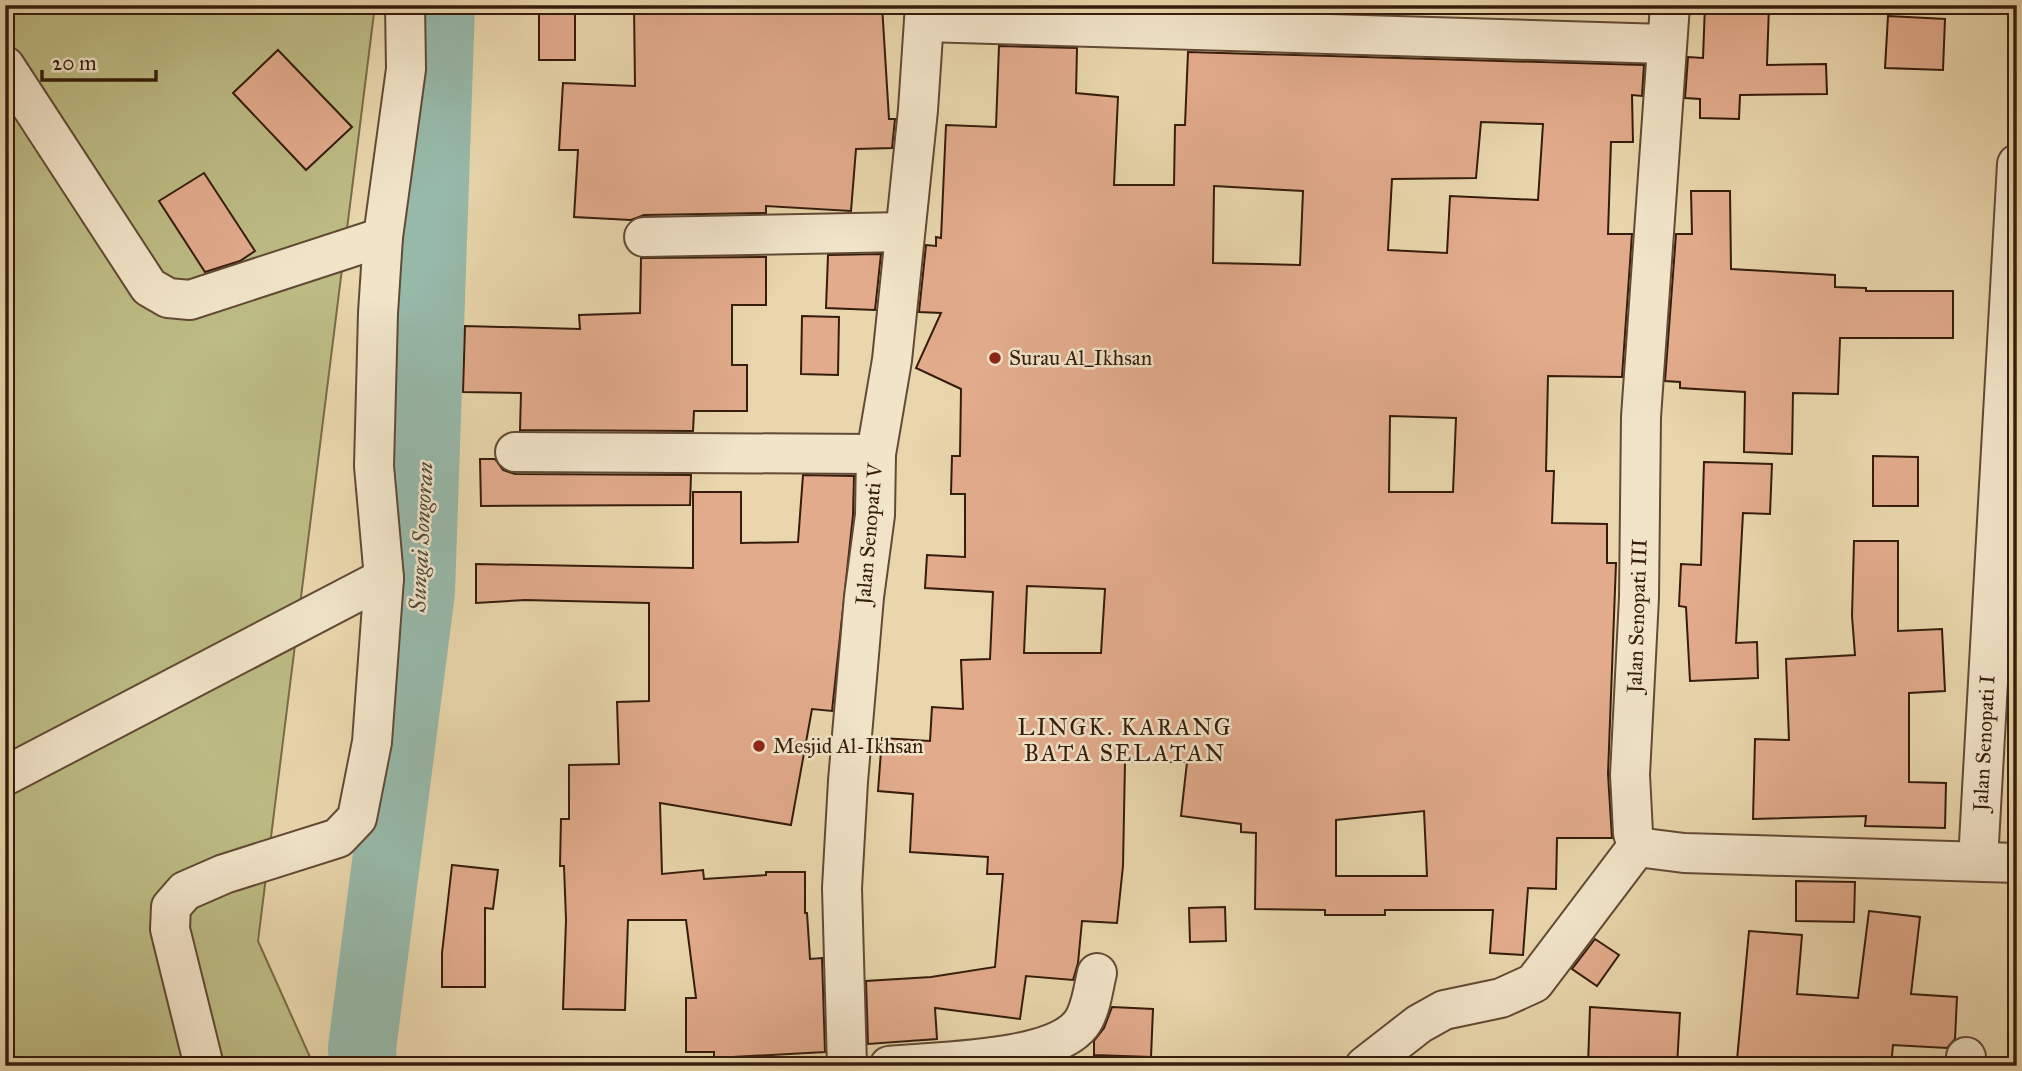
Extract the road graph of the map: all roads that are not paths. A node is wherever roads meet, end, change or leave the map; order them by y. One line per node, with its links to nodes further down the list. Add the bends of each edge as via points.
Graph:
1 (405, 5): 8 (street, via 406,69)
2 (1670, 5): 4 (street, Jalan Senopati III)
3 (924, 13): 4 (street); 7 (street, Jalan Senopati V)
4 (1665, 44): 14 (street, Jalan Senopati III, via 1641,417 1639,597 1630,775)
5 (5, 66): 8 (street, via 149,287 168,298 190,300)
6 (2017, 164): 15 (street, Jalan Senopati I)
7 (905, 232): 9 (street); 11 (street, Jalan Senopati V, via 892,360)
8 (383, 237): 12 (street, via 373,466)
9 (644, 237)
10 (515, 452): 11 (street)
11 (876, 454): 19 (street, Jalan Senopati V, via 875,515 862,622 842,888)
12 (384, 578): 13 (street); 18 (street, via 372,741 356,818 338,838 224,874 185,891 172,907 170,929)
13 (6, 775)
14 (1637, 846): 15 (street, via 1684,853); 21 (street, via 1534,982 1501,998 1444,1010)
15 (1978, 861): 16 (street)
16 (2017, 863)
17 (1097, 973): 20 (street, via 1087,1013 1080,1026 1065,1037 1011,1055)
18 (204, 1066)
19 (847, 1066)
20 (889, 1066)
21 (1365, 1066)

